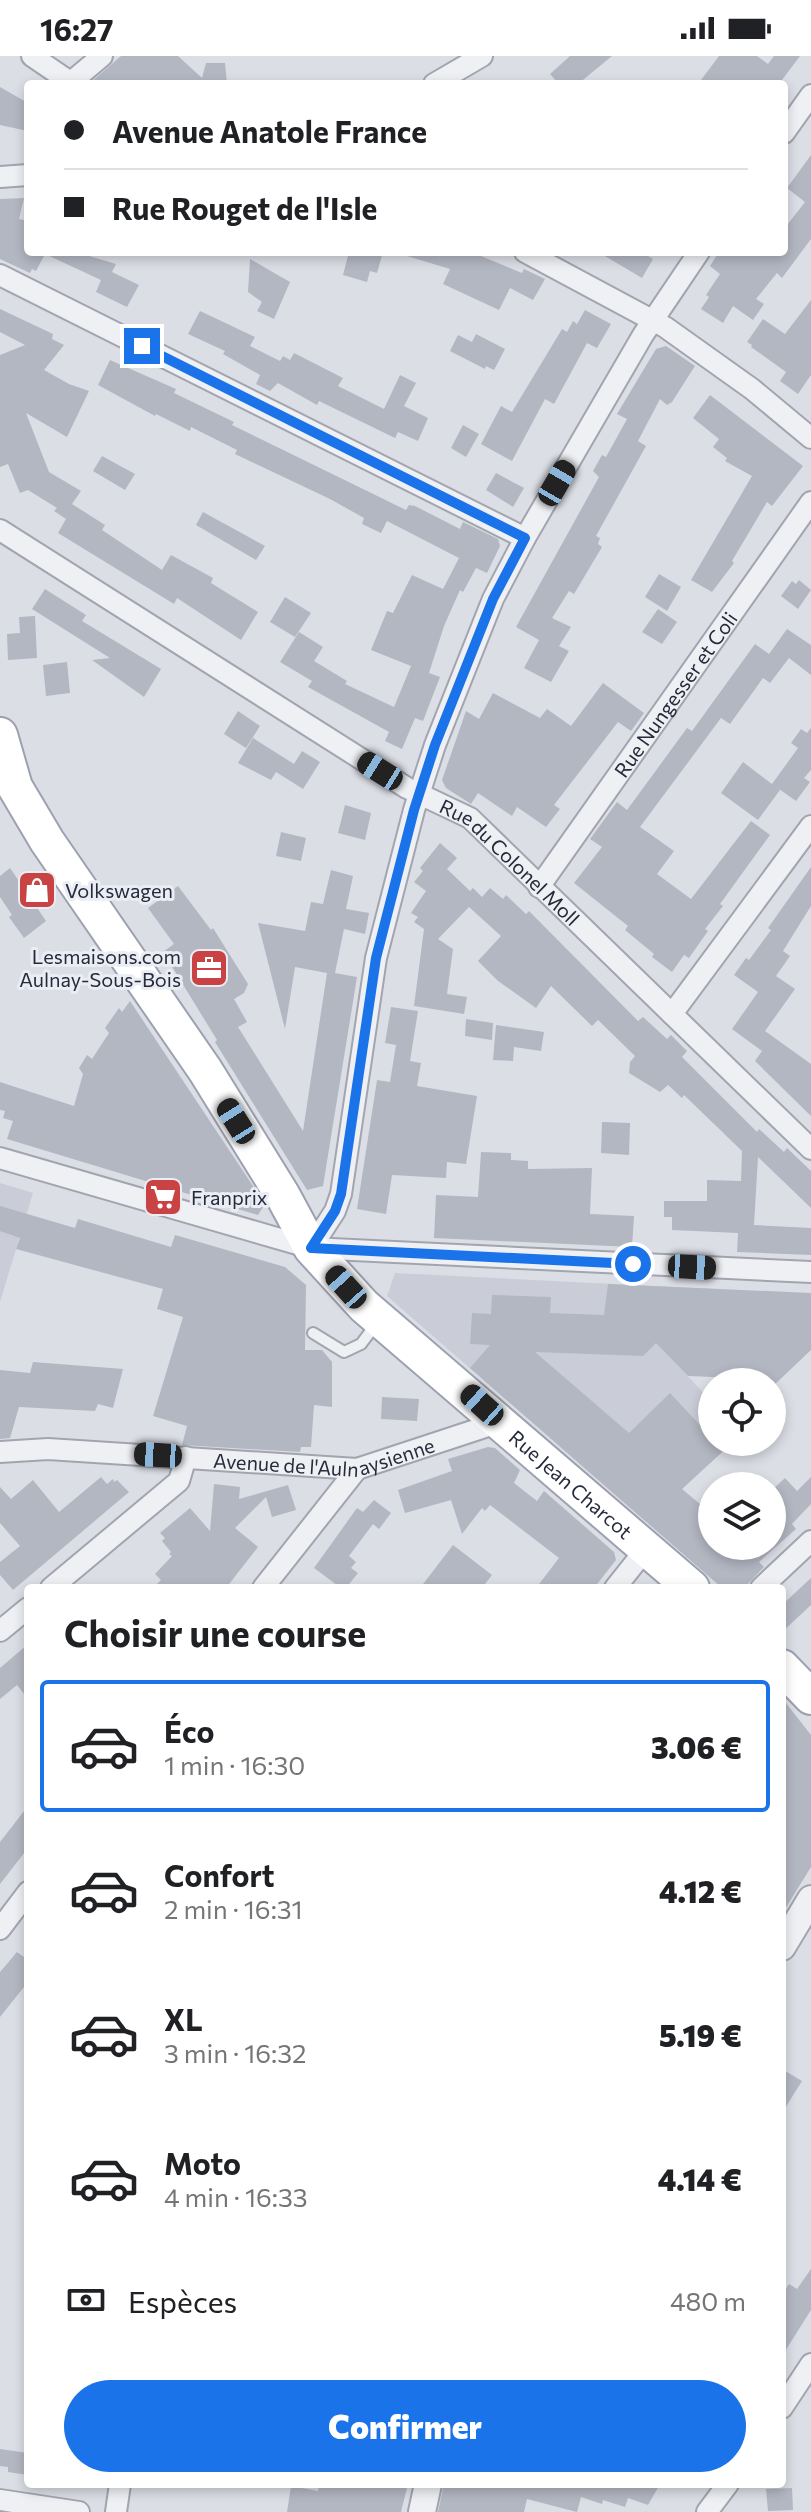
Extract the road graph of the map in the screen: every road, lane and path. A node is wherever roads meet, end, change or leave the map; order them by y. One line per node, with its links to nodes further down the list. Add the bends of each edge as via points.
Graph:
1 (32, 56): 4 (street)
2 (102, 56): 5 (street)
3 (482, 56): 6 (street)
4 (68, 80)
5 (75, 80)
6 (441, 80)
7 (811, 95): 8 (street)
8 (788, 127)
9 (24, 175): 10 (street)
10 (0, 177)
11 (532, 256): 14 (street)
12 (696, 256): 14 (street)
13 (0, 275): 18 (street)
14 (653, 320): 15 (street); 18 (street)
15 (811, 438)
16 (811, 502): 22 (street, Rue Nungesser et Coli)
17 (0, 530): 20 (street, Rue du Colonel Moll)
18 (525, 538): 20 (street, via 493,599)
19 (0, 735): 26 (main road, Rue Jean Charcot, via 15,787 47,841 205,1070)
20 (419, 793): 22 (street, Rue du Colonel Moll, via 470,818); 26 (street, via 376,958 341,1194)
21 (811, 826): 23 (street)
22 (539, 887): 23 (street, Rue du Colonel Moll)
23 (672, 1014): 24 (street, Rue du Colonel Moll)
24 (810, 1146)
25 (0, 1158): 26 (street)
26 (311, 1248): 27 (street); 28 (main road, Rue Jean Charcot)
27 (811, 1272)
28 (380, 1319): 29 (lane, via 361,1344 344,1352); 30 (main road, Rue Jean Charcot)
29 (313, 1333)
30 (500, 1422): 33 (street, Avenue de l'Aulnaysienne); 35 (main road, Rue Jean Charcot)
31 (0, 1452): 32 (street, Avenue de l'Aulnaysienne, via 48,1449)
32 (186, 1457): 33 (street, Avenue de l'Aulnaysienne); 36 (street, via 179,1481)
33 (357, 1469): 37 (street)
34 (811, 1541): 40 (street)
35 (646, 1549): 38 (street); 39 (main road, Rue Jean Charcot)
36 (56, 1584)
37 (266, 1584)
38 (618, 1584)
39 (687, 1584)
40 (765, 1584)
41 (24, 1611): 42 (street)
42 (0, 1631)
43 (786, 1671): 44 (main road)
44 (811, 1697)
45 (24, 1897): 47 (street)
46 (811, 1899): 48 (street)
47 (0, 1929)
48 (786, 1940)
49 (811, 2364): 50 (street)
50 (786, 2402)
51 (119, 2488): 56 (street)
52 (427, 2488): 57 (street)
53 (725, 2488): 58 (street)
54 (0, 2500): 55 (street)
55 (79, 2512)
56 (116, 2512)
57 (422, 2512)
58 (707, 2512)

